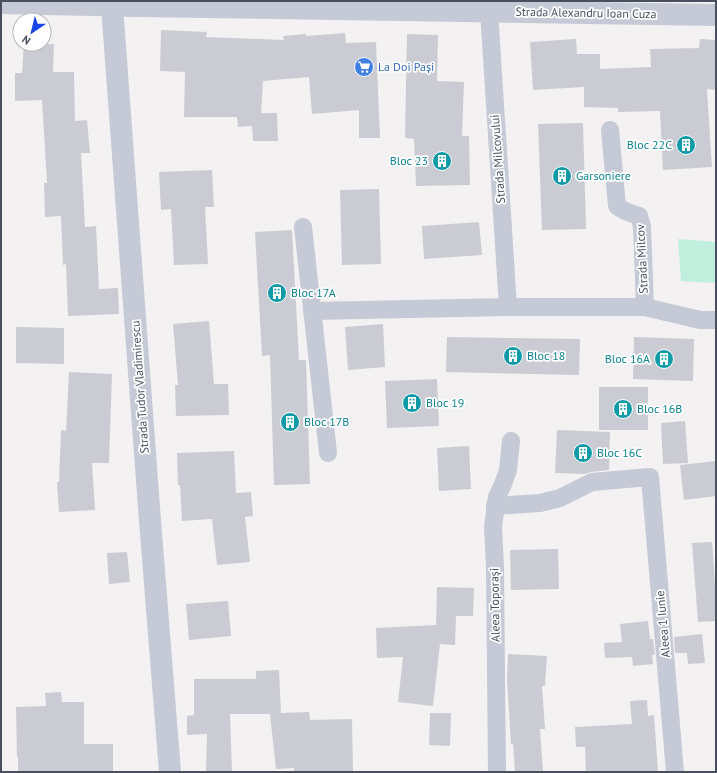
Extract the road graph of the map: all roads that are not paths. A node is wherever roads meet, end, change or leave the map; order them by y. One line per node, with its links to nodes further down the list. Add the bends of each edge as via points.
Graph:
1 (1, 3): 2 (street, Strada Alexandru Ioan Cuza)
2 (112, 3): 3 (street, Strada Alexandru Ioan Cuza); 16 (street, Strada Tudor Vladimirescu)
3 (316, 5): 5 (street, Strada Alexandru Ioan Cuza)
4 (694, 8): 5 (street, Strada Alexandru Ioan Cuza); 6 (street, Strada Alexandru Ioan Cuza)
5 (489, 11): 9 (street, Strada Milcovului)
6 (716, 15)
7 (610, 130): 10 (street, Strada Milcov, via 617,206 624,212 639,216 642,226)
8 (303, 227): 11 (street)
9 (508, 307): 10 (street); 11 (street)
10 (645, 307): 12 (street, via 700,320)
11 (312, 311): 14 (street)
12 (716, 320)
13 (511, 441): 15 (street, Aleea Toporași, via 508,470)
14 (328, 453)
15 (495, 506): 17 (street, Aleea Toporași, via 493,527); 18 (street, Aleea 1 Iunie, via 540,503 560,498 592,482 650,477)
16 (170, 772)
17 (497, 772)
18 (675, 772)

